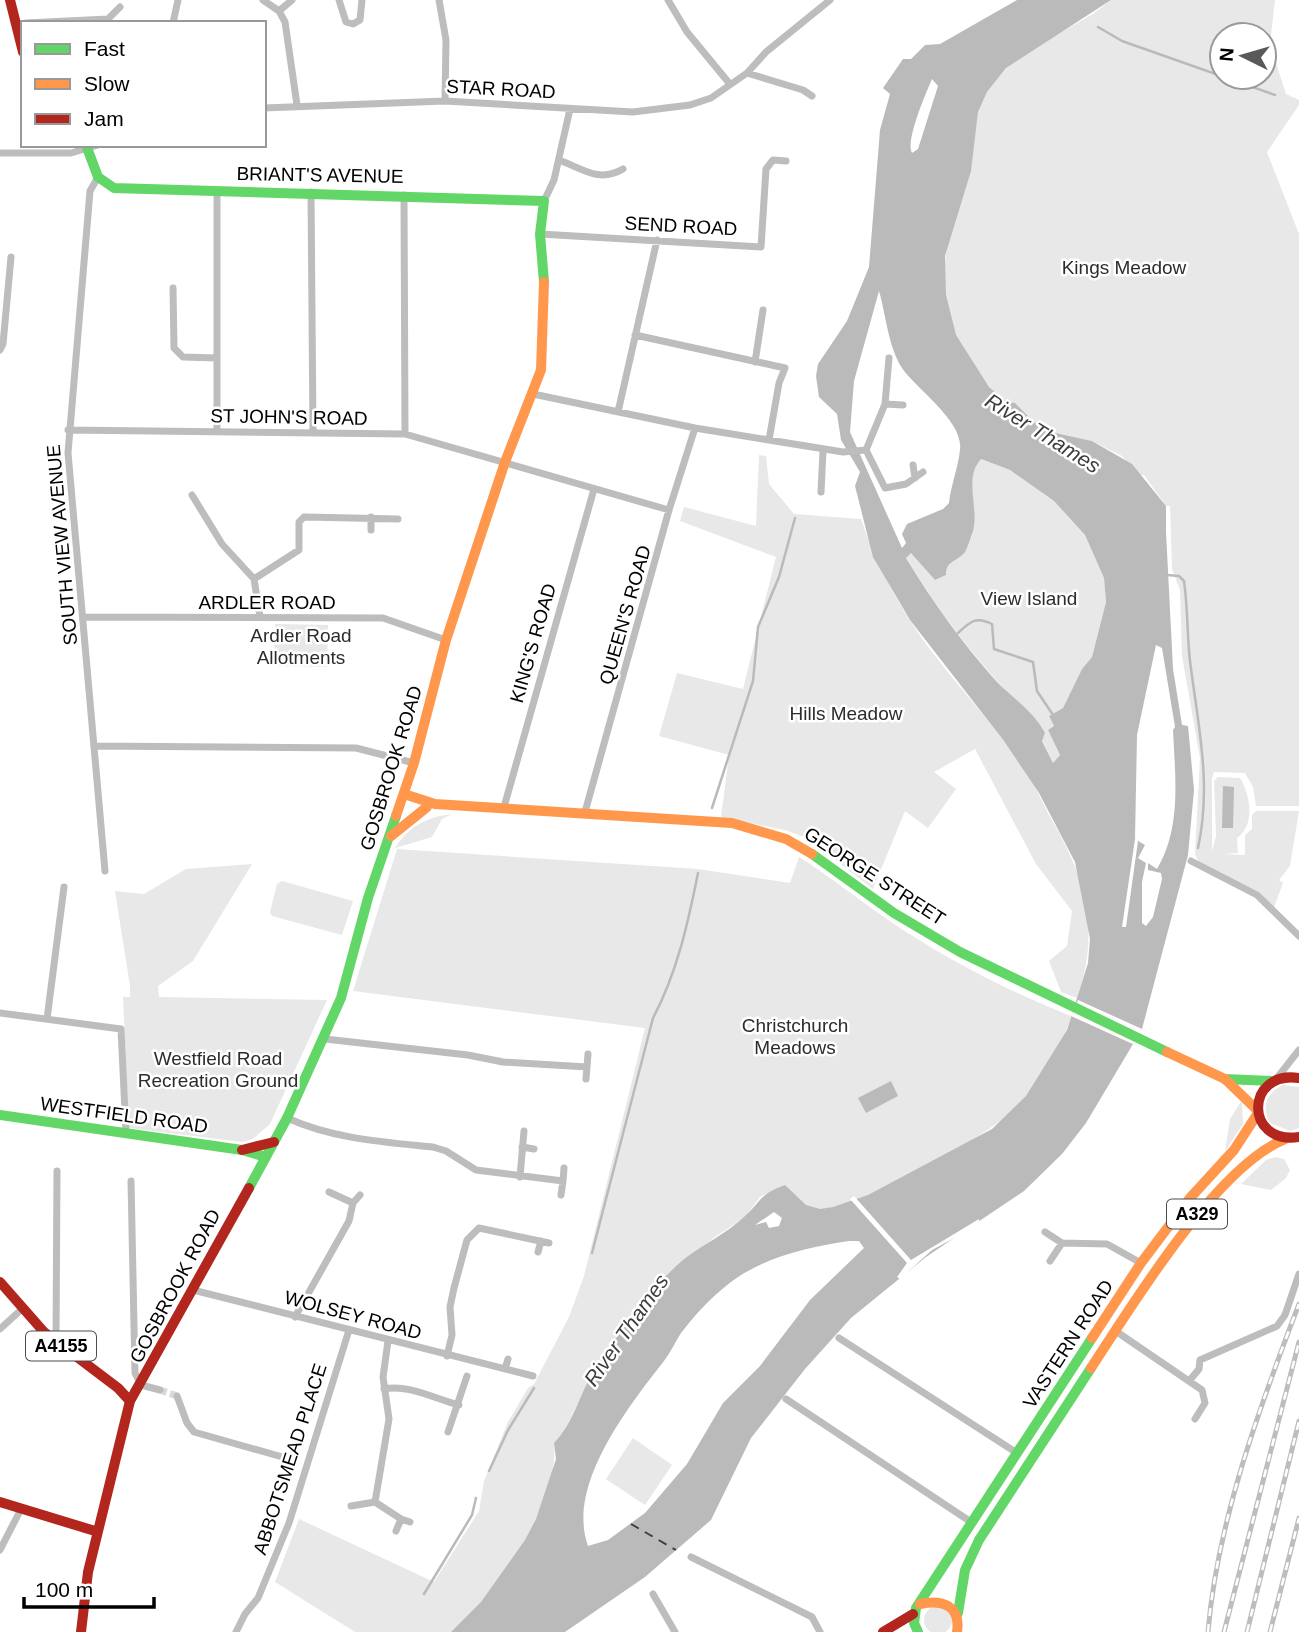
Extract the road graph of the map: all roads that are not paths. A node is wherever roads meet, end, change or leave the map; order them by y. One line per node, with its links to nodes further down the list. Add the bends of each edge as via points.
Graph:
1 (10, 0): 14 (main road)
2 (178, 0): 13 (street)
3 (263, 0): 11 (street)
4 (292, 0): 11 (street)
5 (340, 0): 6 (street, via 346,22 353,24 360,20)
6 (362, 0)
7 (439, 0): 18 (street, via 446,40)
8 (668, 0): 16 (street, via 682,26)
9 (830, 0): 15 (street, STAR ROAD)
10 (120, 7): 12 (street)
11 (279, 11): 19 (street, via 290,49)
12 (108, 21)
13 (173, 21)
14 (21, 23)
15 (747, 73): 16 (street, STAR ROAD); 17 (street)
16 (729, 83): 21 (street, STAR ROAD, via 711,98 658,110)
17 (812, 96)
18 (444, 101): 19 (street, STAR ROAD); 21 (street, STAR ROAD)
19 (297, 105): 20 (street, STAR ROAD)
20 (266, 108)
21 (570, 109): 25 (street, GOSBROOK ROAD)
22 (86, 147): 23 (street, via 71,153); 28 (main road)
23 (31, 149): 24 (street)
24 (0, 153)
25 (559, 160): 27 (street, via 592,175 611,176); 32 (street, GOSBROOK ROAD)
26 (786, 160): 34 (street, SEND ROAD, via 773,160 766,169 761,247)
27 (623, 169)
28 (98, 177): 29 (main road, BRIANT'S AVENUE, via 114,188); 48 (street, SOUTH VIEW AVENUE, via 90,191)
29 (217, 190): 30 (main road, BRIANT'S AVENUE); 40 (street)
30 (311, 192): 31 (main road, BRIANT'S AVENUE); 50 (street)
31 (404, 195): 32 (main road, BRIANT'S AVENUE); 51 (street)
32 (544, 201): 33 (main road, GOSBROOK ROAD)
33 (540, 234): 34 (street, SEND ROAD); 43 (main road, GOSBROOK ROAD, via 544,338)
34 (657, 240): 38 (street)
35 (0, 265): 39 (street, via 10,261)
36 (173, 288): 40 (street, via 174,348 183,357)
37 (763, 310): 42 (street)
38 (635, 335): 42 (street); 46 (street)
39 (0, 350)
40 (217, 358): 49 (street)
41 (888, 358): 44 (street)
42 (755, 362): 52 (street, via 785,368)
43 (533, 394): 46 (street); 55 (main road, GOSBROOK ROAD)
44 (885, 404): 45 (street); 53 (street)
45 (903, 405)
46 (618, 412): 47 (street)
47 (695, 428): 52 (street); 62 (street, QUEEN'S ROAD)
48 (68, 430): 49 (street, ST JOHN'S ROAD); 67 (street, SOUTH VIEW AVENUE)
49 (216, 432): 50 (street, ST JOHN'S ROAD)
50 (313, 433): 51 (street, ST JOHN'S ROAD)
51 (405, 434): 55 (street, ST JOHN'S ROAD)
52 (769, 440): 54 (street)
53 (863, 450): 54 (street); 58 (street, via 885,488)
54 (823, 451): 60 (street)
55 (505, 463): 59 (street, ST JOHN'S ROAD); 69 (main road, GOSBROOK ROAD)
56 (913, 465): 58 (street)
57 (923, 472): 58 (street)
58 (915, 478)
59 (594, 489): 62 (street, ST JOHN'S ROAD); 74 (street, KING'S ROAD)
60 (821, 492)
61 (192, 495): 66 (street, via 222,544)
62 (669, 510): 75 (street, QUEEN'S ROAD)
63 (372, 517): 64 (street); 65 (street); 66 (street, via 304,517 299,522 299,550)
64 (398, 519)
65 (370, 530)
66 (254, 579): 68 (street)
67 (83, 617): 68 (street, ARDLER ROAD); 70 (street, SOUTH VIEW AVENUE)
68 (260, 617): 69 (street, ARDLER ROAD, via 383,618)
69 (446, 640): 71 (main road, GOSBROOK ROAD)
70 (95, 746): 71 (street, via 356,748); 78 (street, SOUTH VIEW AVENUE)
71 (414, 763): 72 (main road, GOSBROOK ROAD)
72 (402, 799): 73 (main road, GEORGE STREET, via 417,809); 76 (main road, GOSBROOK ROAD)
73 (431, 805): 74 (main road, GEORGE STREET); 76 (main road)
74 (504, 807): 75 (main road, GEORGE STREET)
75 (585, 812): 89 (main road, GEORGE STREET, via 732,823 786,839 927,933 1003,975)
76 (389, 838): 83 (main road, GOSBROOK ROAD)
77 (1191, 861): 80 (street, via 1257,895)
78 (105, 871)
79 (64, 887): 82 (street)
80 (1299, 936)
81 (0, 1013): 82 (street)
82 (47, 1019): 95 (street, via 121,1029)
83 (325, 1039): 86 (street, via 503,1062); 93 (main road, GOSBROOK ROAD)
84 (1299, 1050): 90 (street)
85 (588, 1054): 86 (street)
86 (587, 1067): 88 (street)
87 (1299, 1078): 90 (main road, GEORGE STREET)
88 (586, 1079)
89 (1225, 1079): 90 (main road, GEORGE STREET); 91 (main road, GEORGE STREET)
90 (1274, 1080): 91 (main road, VASTERN ROAD, via 1262,1091)
91 (1258, 1111): 97 (main road, GEORGE STREET, via 1269,1132); 116 (main road, VASTERN ROAD / A329, via 1234,1150)
92 (0, 1115): 95 (main road, WESTFIELD ROAD)
93 (287, 1118): 98 (main road, GOSBROOK ROAD); 105 (street, via 343,1138 433,1147 476,1170)
94 (524, 1131): 99 (street)
95 (126, 1132): 101 (main road, WESTFIELD ROAD)
96 (1299, 1137): 97 (main road)
97 (1285, 1139): 124 (main road, VASTERN ROAD / A329, via 1258,1153 1204,1206)
98 (274, 1142): 101 (main road, WESTFIELD ROAD); 102 (main road, GOSBROOK ROAD)
99 (522, 1147): 100 (street); 105 (street)
100 (534, 1149)
101 (242, 1150): 102 (main road, WESTFIELD ROAD)
102 (266, 1157): 119 (main road, GOSBROOK ROAD)
103 (564, 1168): 107 (street)
104 (57, 1171): 127 (street)
105 (520, 1177): 107 (street)
106 (131, 1181): 134 (street, via 132,1343)
107 (562, 1181): 110 (street)
108 (329, 1192): 111 (street)
109 (360, 1195): 111 (street)
110 (561, 1195)
111 (353, 1203): 121 (street, via 349,1221)
112 (1045, 1232): 113 (street)
113 (1062, 1244): 115 (street); 116 (street, via 1107,1244)
114 (538, 1252): 128 (street, via 545,1242 480,1228 467,1240 450,1307 452,1335)
115 (1049, 1261)
116 (1141, 1263): 143 (main road, VASTERN ROAD / A329)
117 (1299, 1274): 133 (street, via 1286,1315 1277,1326 1200,1360)
118 (0, 1282): 120 (main road, A4155)
119 (193, 1290): 121 (street, WOLSEY ROAD); 134 (main road, GOSBROOK ROAD)
120 (23, 1308): 122 (street); 127 (main road, A4155)
121 (295, 1317): 123 (street, WOLSEY ROAD)
122 (0, 1329)
123 (349, 1331): 126 (street, WOLSEY ROAD); 160 (street, ABBOTSMEAD PLACE, via 286,1531 258,1598)
124 (1117, 1332): 133 (street); 158 (main road, VASTERN ROAD / A329, via 979,1540 965,1570)
125 (839, 1338): 143 (street)
126 (388, 1341): 128 (street, WOLSEY ROAD); 135 (street)
127 (56, 1342): 139 (main road, A4155)
128 (447, 1356): 130 (street, WOLSEY ROAD)
129 (508, 1359): 130 (street)
130 (505, 1369): 132 (street, WOLSEY ROAD)
131 (467, 1376): 140 (street)
132 (533, 1376)
133 (1190, 1380): 141 (street, via 1206,1400)
134 (141, 1385): 136 (street); 139 (main road, GOSBROOK ROAD)
135 (384, 1389): 140 (street, via 409,1389); 146 (street, via 389,1419)
136 (159, 1390)
137 (177, 1396): 144 (street, via 194,1432)
138 (786, 1399): 151 (street)
139 (130, 1401): 152 (main road, via 123,1442)
140 (459, 1405): 142 (street)
141 (1195, 1419)
142 (448, 1432)
143 (1017, 1454): 151 (main road, VASTERN ROAD / A329)
144 (293, 1460)
145 (0, 1502): 148 (main road)
146 (375, 1502): 147 (street); 149 (street)
147 (351, 1506)
148 (21, 1509): 152 (main road); 154 (street)
149 (401, 1519): 150 (street); 153 (street)
150 (410, 1522)
151 (971, 1522): 157 (main road, VASTERN ROAD / A329)
152 (95, 1531): 159 (main road)
153 (396, 1531)
154 (0, 1550)
155 (691, 1557): 162 (street, via 812,1617)
156 (653, 1594): 161 (street)
157 (917, 1609): 158 (main road, via 944,1602); 163 (main road); 164 (main road)
158 (958, 1616): 165 (main road, VASTERN ROAD); 166 (main road)
159 (80, 1632)
160 (236, 1632)
161 (675, 1632)
162 (820, 1632)
163 (883, 1632)
164 (918, 1632)
165 (957, 1632)
166 (968, 1632)

